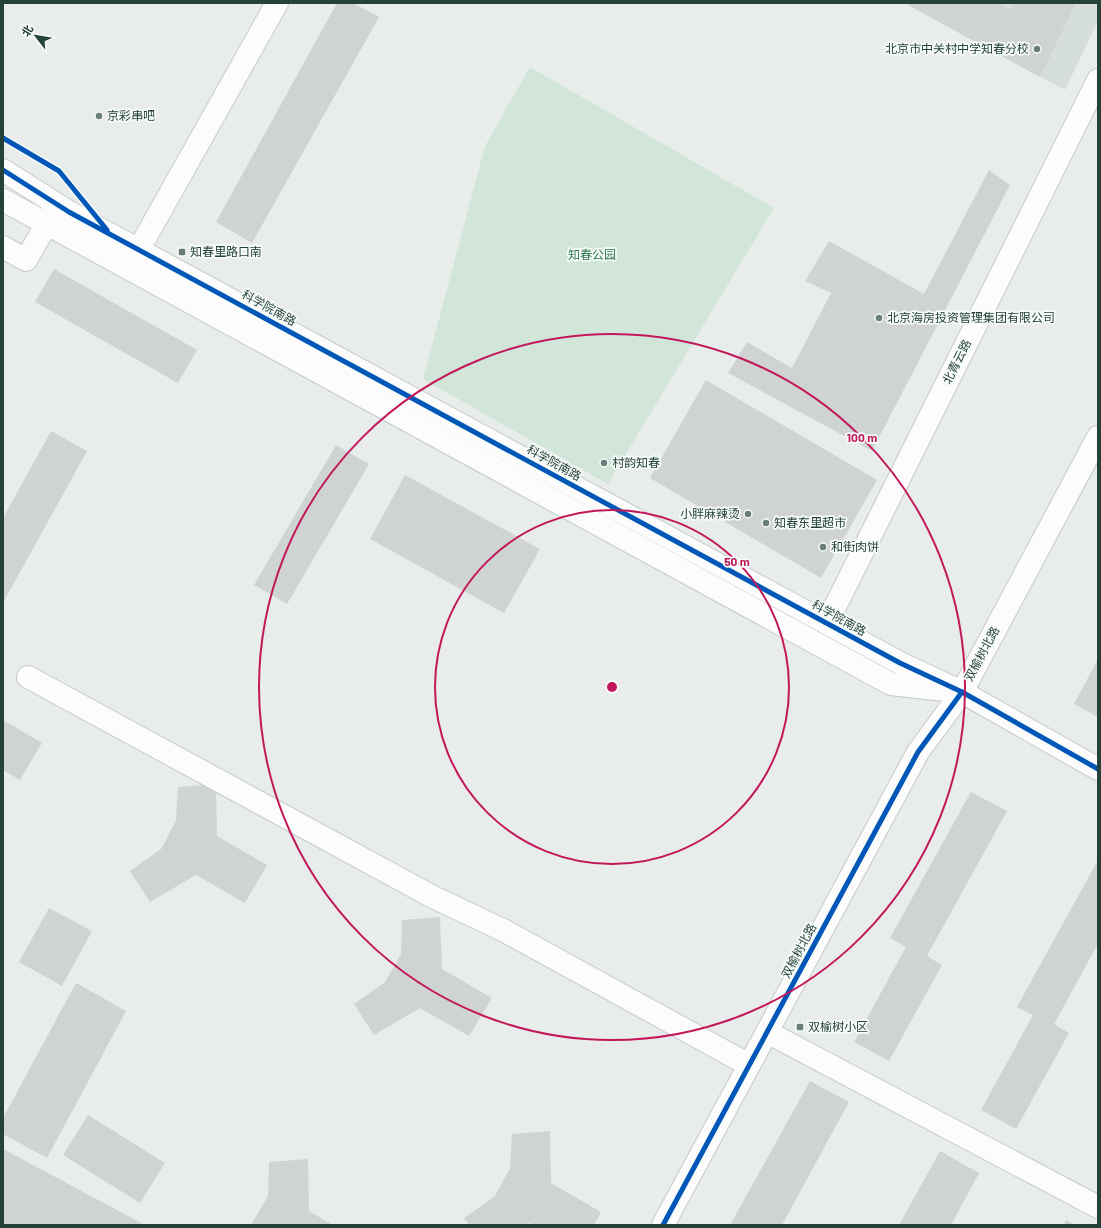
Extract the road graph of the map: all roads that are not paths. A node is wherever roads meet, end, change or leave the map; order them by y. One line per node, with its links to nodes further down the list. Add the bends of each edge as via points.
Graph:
1 (277, 3): 8 (street)
2 (1098, 80): 10 (street, 北青云路)
3 (3, 170): 5 (street, 科学院南路)
4 (3, 200): 6 (street, 科学院南路)
5 (58, 204): 6 (street); 8 (street, 科学院南路)
6 (46, 224): 7 (street, via 26,260); 12 (street, 科学院南路, via 891,684)
7 (3, 247)
8 (139, 249): 10 (street, 科学院南路)
9 (1098, 437): 12 (street, 双榆树北路)
10 (826, 623): 12 (street, 科学院南路, via 900,663)
11 (28, 677): 15 (street, via 433,898 504,930)
12 (962, 692): 13 (street, 科学院南路); 14 (street, 双榆树北路, via 918,752)
13 (1098, 769)
14 (767, 1032): 15 (street, 双榆树北路); 16 (street)
15 (749, 1065): 17 (street, 双榆树北路)
16 (1098, 1207)
17 (663, 1225)

